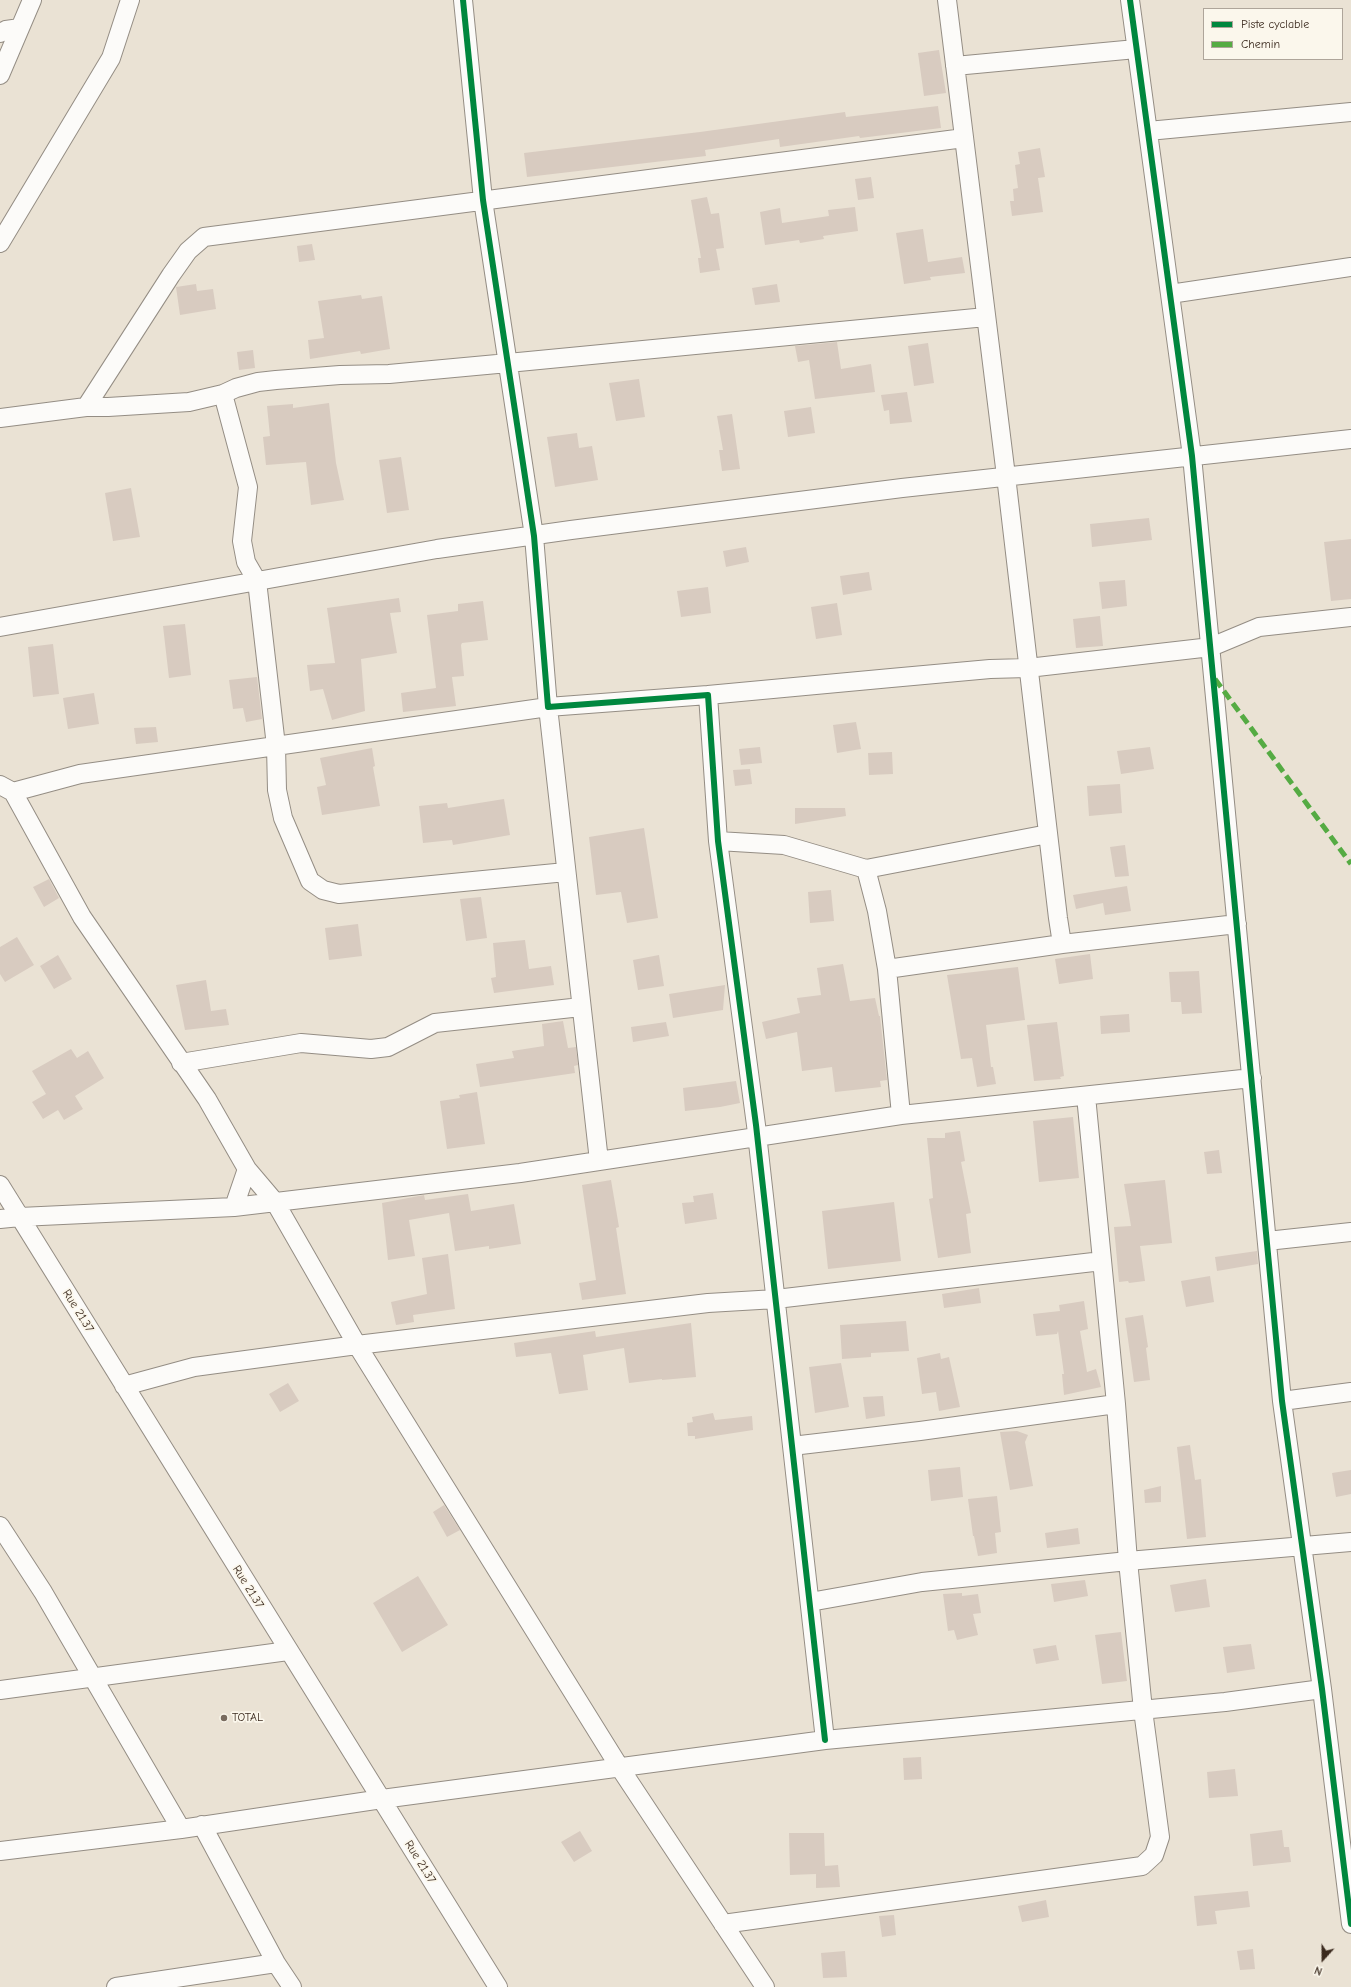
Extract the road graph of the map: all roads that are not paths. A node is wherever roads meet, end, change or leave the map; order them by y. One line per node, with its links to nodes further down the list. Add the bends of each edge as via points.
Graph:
1 (32, 0): 8 (street)
2 (130, 0): 7 (street)
3 (137, 0): 7 (street)
4 (463, 0): 16 (street)
5 (947, 0): 11 (street)
6 (1130, 0): 10 (street)
7 (122, 25): 17 (street, via 111,58)
8 (20, 28): 9 (street); 12 (street)
9 (0, 33)
10 (1136, 49): 11 (street); 14 (street)
11 (956, 66): 15 (street)
12 (0, 75)
13 (1351, 112): 14 (street)
14 (1148, 131): 19 (street)
15 (964, 138): 16 (street); 20 (street)
16 (484, 200): 21 (street); 23 (street, via 204,237 188,251 171,275)
17 (0, 243)
18 (1351, 267): 19 (street)
19 (1170, 294): 26 (street)
20 (986, 317): 21 (street); 27 (street)
21 (508, 363): 22 (street, via 389,374 276,380 252,384); 28 (street)
22 (223, 394): 23 (street, via 189,402); 29 (street, via 248,487 242,541 246,562)
23 (86, 407): 24 (street)
24 (0, 418)
25 (1351, 439): 26 (street)
26 (1192, 456): 27 (street); 32 (street)
27 (1006, 476): 28 (street); 33 (street)
28 (534, 536): 29 (street, via 437,549); 35 (street)
29 (257, 581): 31 (street); 36 (street)
30 (1351, 617): 32 (street, via 1259,627)
31 (0, 627)
32 (1211, 647): 33 (street); 42 (street)
33 (1028, 668): 34 (street, via 906,676); 38 (street)
34 (708, 695): 35 (street); 39 (street)
35 (548, 707): 36 (street); 41 (street)
36 (276, 746): 37 (street, via 80,774); 41 (street, via 277,790 283,818 310,881 323,890 339,894)
37 (6, 789): 46 (street, via 82,917)
38 (1048, 834): 40 (street); 43 (street)
39 (718, 841): 40 (street, via 784,845); 50 (street)
40 (866, 869): 44 (street, via 877,911)
41 (566, 872): 45 (street)
42 (1237, 924): 43 (street); 47 (street)
43 (1062, 944): 44 (street)
44 (887, 969): 49 (street)
45 (581, 1007): 46 (street, via 435,1023 388,1047 371,1049 301,1043); 51 (street)
46 (181, 1063): 52 (street, via 207,1099)
47 (1252, 1078): 48 (street); 59 (street)
48 (1086, 1096): 49 (street); 60 (street)
49 (901, 1115): 50 (street)
50 (757, 1138): 51 (street); 61 (street)
51 (598, 1161): 54 (street, via 520,1173)
52 (247, 1169): 54 (street); 55 (street)
53 (0, 1186): 56 (street, Rue 21.37)
54 (275, 1202): 55 (street); 62 (street)
55 (234, 1207): 56 (street)
56 (20, 1217): 57 (street); 63 (street, Rue 21.37)
57 (0, 1219)
58 (1351, 1232): 59 (street)
59 (1267, 1241): 65 (street)
60 (1102, 1261): 61 (street); 66 (street)
61 (776, 1299): 62 (street, via 708,1303); 67 (street)
62 (357, 1345): 63 (street, via 194,1367); 79 (street)
63 (124, 1386): 73 (street, Rue 21.37)
64 (1351, 1392): 65 (street)
65 (1282, 1401): 70 (street)
66 (1116, 1404): 67 (street); 71 (street)
67 (792, 1446): 72 (street)
68 (0, 1526): 74 (street, via 43,1592)
69 (1351, 1542): 70 (street)
70 (1301, 1547): 71 (street); 75 (street)
71 (1128, 1560): 72 (street, via 922,1582); 77 (street)
72 (810, 1602): 78 (street)
73 (288, 1651): 74 (street); 80 (street, Rue 21.37)
74 (93, 1678): 76 (street); 82 (street)
75 (1322, 1689): 77 (street); 85 (street)
76 (0, 1690)
77 (1143, 1710): 78 (street); 84 (street, via 1160,1837 1154,1855 1142,1866)
78 (825, 1740): 79 (street)
79 (620, 1768): 80 (street); 84 (street)
80 (382, 1798): 81 (street); 89 (street, Rue 21.37)
81 (202, 1825): 82 (street); 86 (street)
82 (181, 1829): 83 (street)
83 (0, 1851)
84 (723, 1924): 90 (street)
85 (1351, 1924)
86 (276, 1963): 87 (street); 88 (street)
87 (116, 1987)
88 (292, 1987)
89 (498, 1987)
90 (765, 1987)

